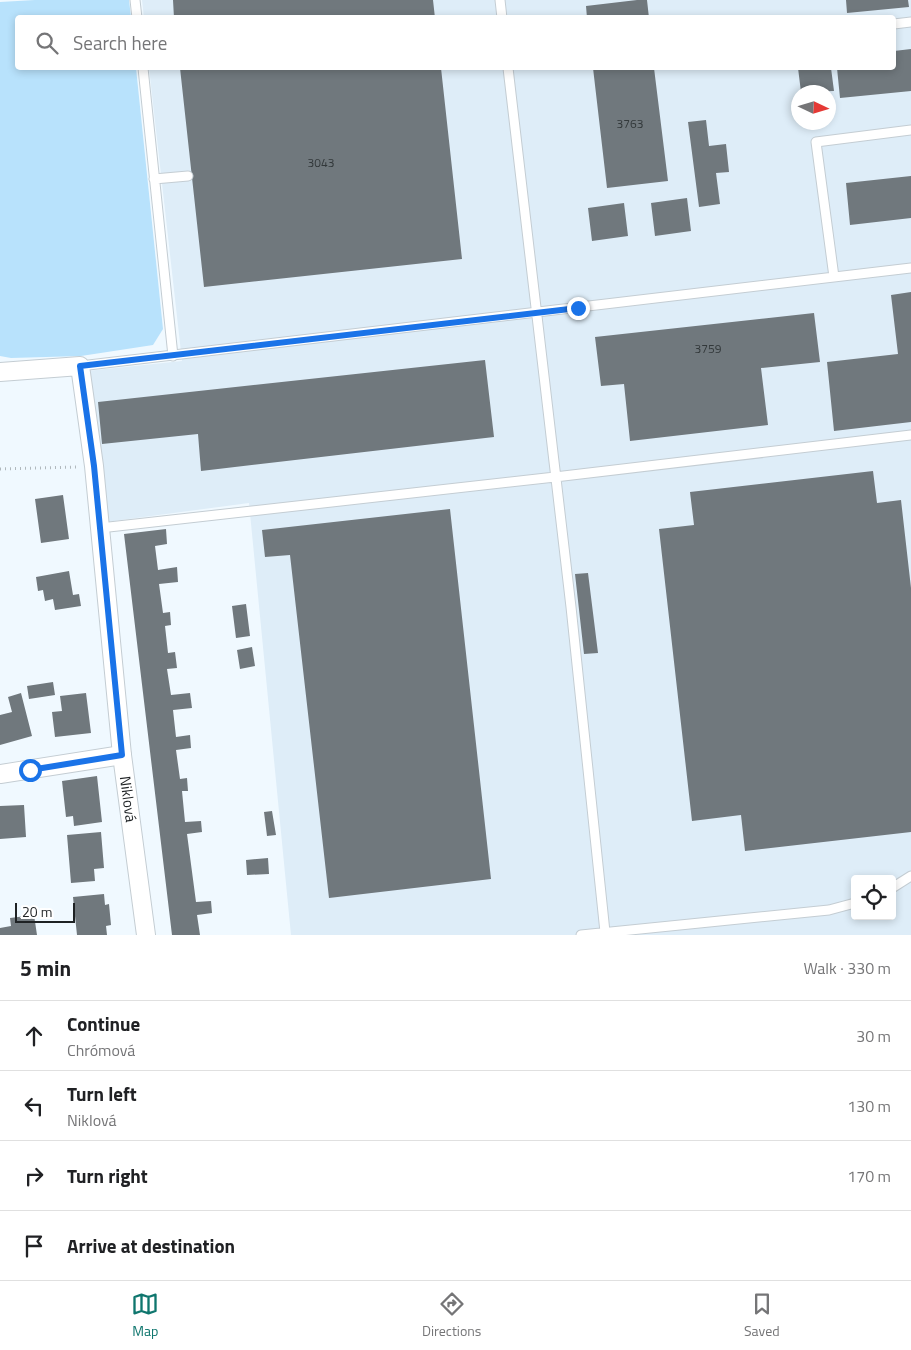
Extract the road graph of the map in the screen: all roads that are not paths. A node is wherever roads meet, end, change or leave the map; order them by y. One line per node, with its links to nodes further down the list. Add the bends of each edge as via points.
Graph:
1 (136, 0): 3 (lane)
2 (500, 0): 4 (lane)
3 (137, 15)
4 (502, 15)
5 (911, 22): 6 (lane)
6 (896, 24)
7 (143, 70): 11 (lane)
8 (508, 70): 14 (lane)
9 (911, 130): 13 (lane, via 816,142)
10 (188, 176): 11 (lane)
11 (154, 179): 15 (lane)
12 (911, 268): 13 (lane)
13 (834, 277): 14 (lane)
14 (536, 313): 15 (lane); 19 (lane)
15 (173, 356): 16 (lane)
16 (80, 366): 17 (street); 20 (street, Niklová)
17 (0, 372)
18 (911, 435): 19 (lane)
19 (555, 477): 20 (lane); 26 (lane)
20 (100, 528): 21 (street, Niklová)
21 (122, 755): 22 (street); 27 (street, Niklová)
22 (0, 774)
23 (911, 876): 24 (lane)
24 (896, 885)
25 (851, 903): 26 (lane, via 829,910)
26 (605, 932): 28 (lane)
27 (146, 935)
28 (581, 935)

